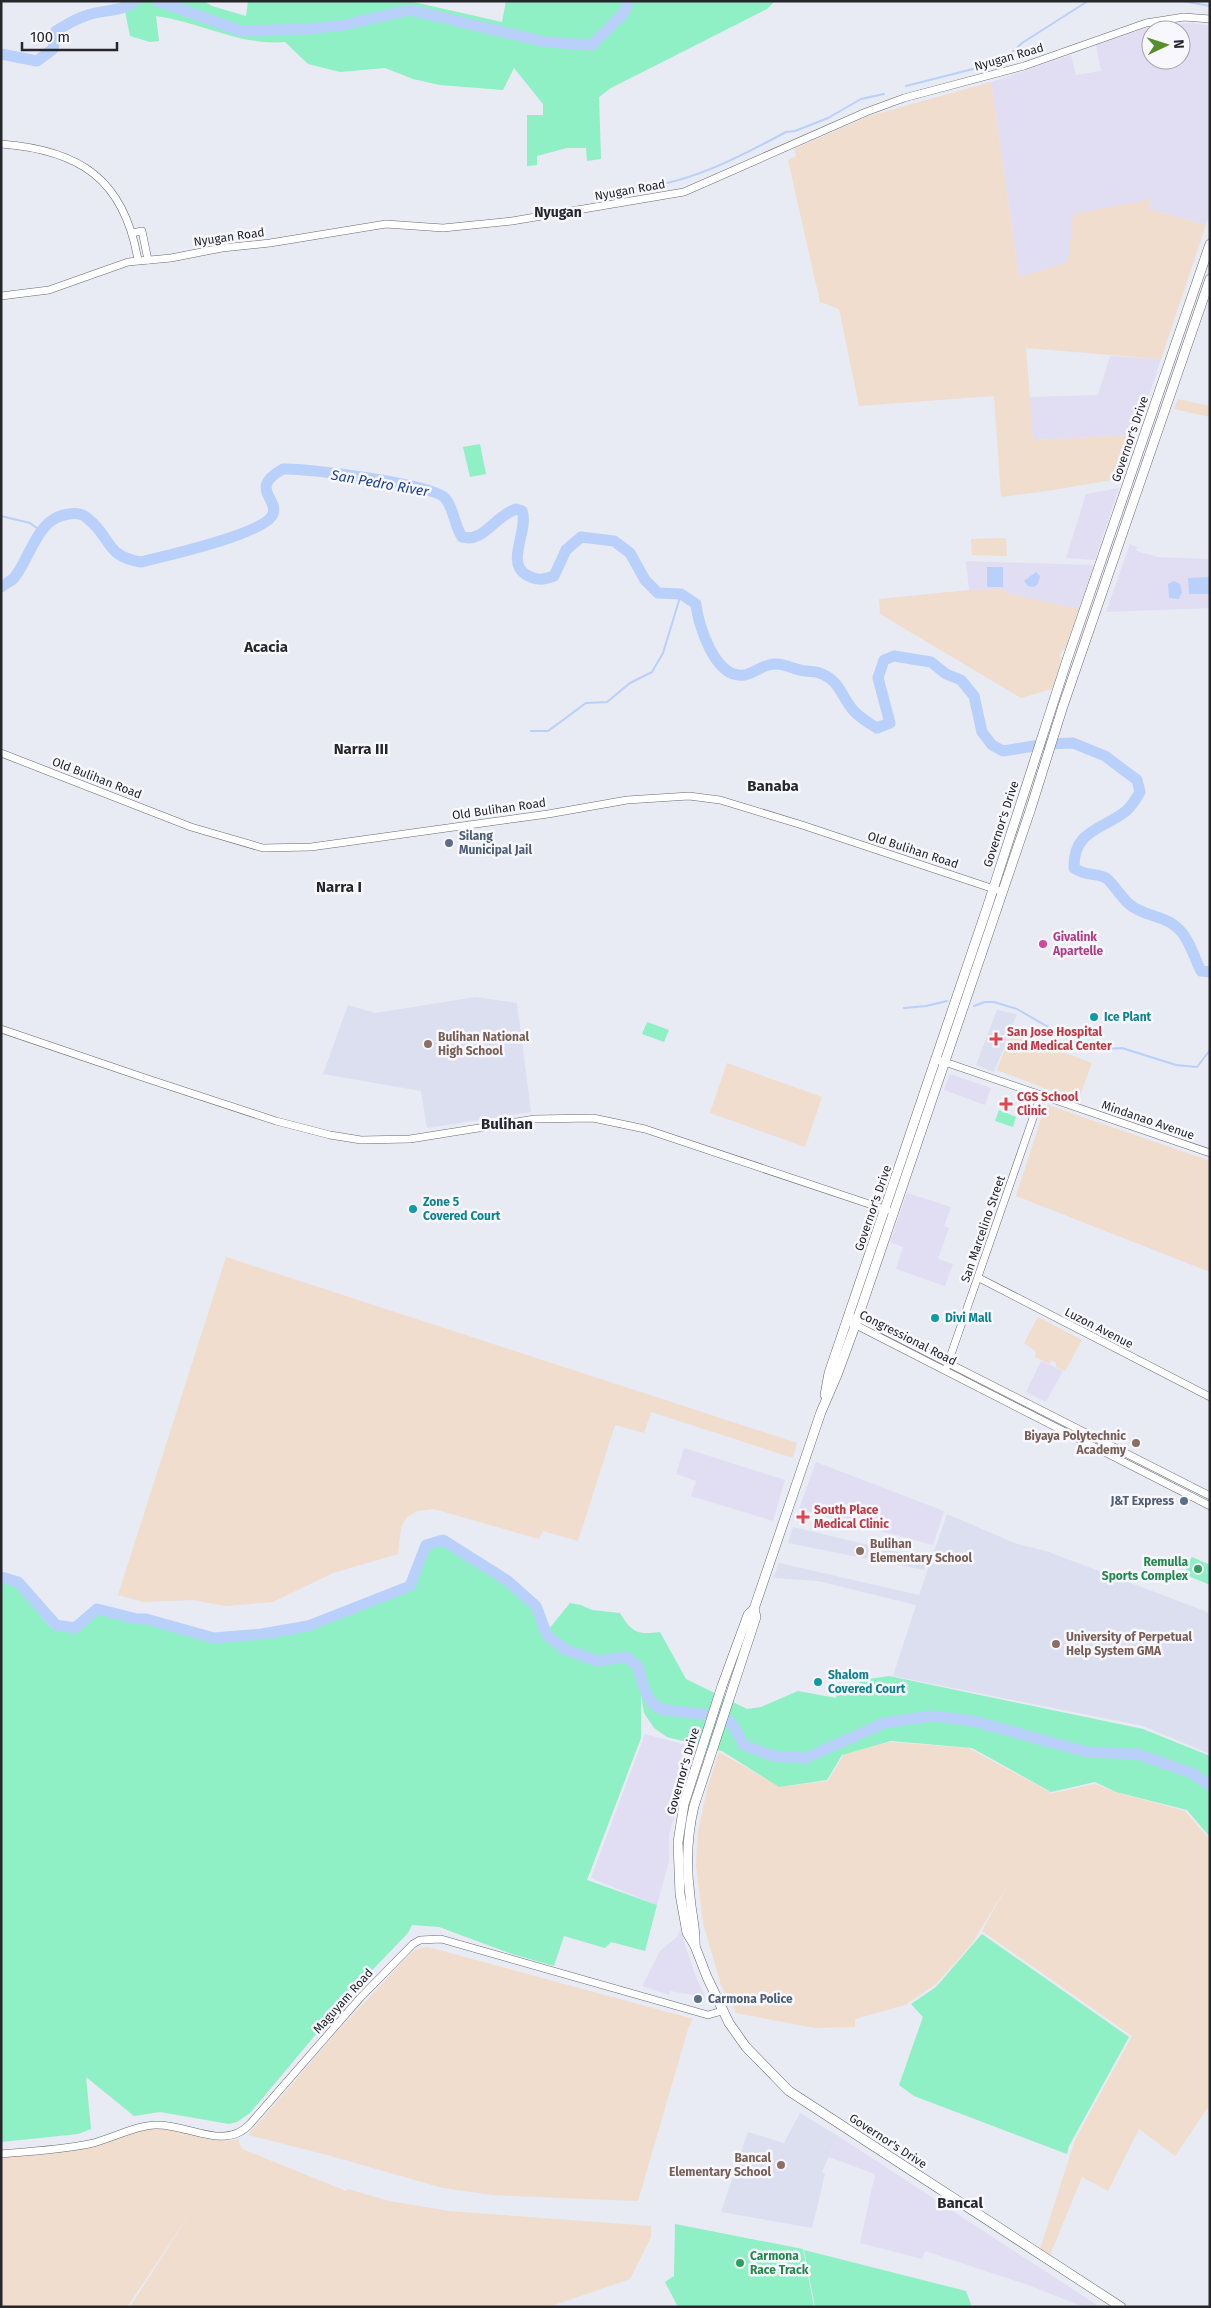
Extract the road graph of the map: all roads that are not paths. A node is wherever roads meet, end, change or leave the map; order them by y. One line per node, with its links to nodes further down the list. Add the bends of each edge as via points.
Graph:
1 (1210, 19): 6 (street, Nyugan Road, via 1184,17 1146,22 1024,66 904,98 675,194 512,221 443,228 386,224)
2 (1, 144): 3 (street, via 50,151 93,171 123,208)
3 (132, 233): 5 (street); 6 (street, via 142,231)
4 (1210, 244): 9 (highway, Governor's Drive)
5 (138, 260): 6 (street, Nyugan Road); 8 (street, Nyugan Road, via 49,290)
6 (148, 260)
7 (1210, 279): 9 (highway, Governor's Drive)
8 (1, 296)
9 (1058, 705): 11 (highway, Governor's Drive, via 1034,763); 12 (highway, Governor's Drive, via 1043,767)
10 (1, 753): 11 (street, Old Bulihan Road, via 190,826 263,848 329,845 627,800 689,796 720,800)
11 (993, 888): 12 (street, Old Bulihan Road); 14 (highway, Governor's Drive)
12 (1003, 892): 14 (highway, Governor's Drive)
13 (1, 1030): 17 (street, via 276,1121 330,1135 361,1140 410,1139 535,1119 593,1118 645,1129)
14 (940, 1060): 15 (street, Mindanao Avenue); 17 (highway, Governor's Drive)
15 (1041, 1095): 16 (street, Mindanao Avenue); 18 (street, San Marcelino Street)
16 (1210, 1153)
17 (889, 1211): 19 (highway, Governor's Drive)
18 (979, 1278): 20 (street, San Marcelino Street); 21 (street, Luzon Avenue)
19 (854, 1321): 20 (street, Congressional Road); 24 (highway, Governor's Drive, via 838,1375 821,1412)
20 (947, 1366): 22 (street, Congressional Road); 23 (street, Congressional Road)
21 (1210, 1397)
22 (1210, 1496)
23 (1210, 1506)
24 (754, 1609): 25 (highway, Governor's Drive, via 756,1617 690,1825 689,1894); 25 (highway, Governor's Drive, via 748,1615 722,1686 684,1804 678,1842 682,1914 687,1933)
25 (696, 1946): 26 (highway, Governor's Drive)
26 (722, 2011): 27 (street, Maguyam Road, via 708,2015 440,1940 420,1940 368,1990 239,2133 216,2136 155,2125 87,2144); 28 (highway, Governor's Drive, via 746,2048 789,2091)
27 (1, 2154)
28 (1121, 2307)

